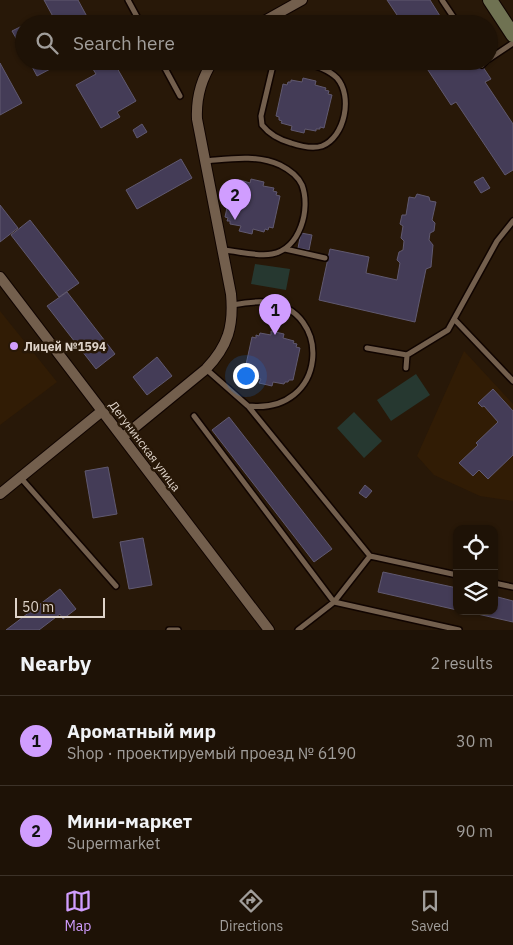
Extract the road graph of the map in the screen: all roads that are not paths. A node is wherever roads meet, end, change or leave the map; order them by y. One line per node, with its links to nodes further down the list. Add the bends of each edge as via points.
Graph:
1 (128, 0): 5 (lane)
2 (302, 0): 6 (street)
3 (442, 0): 7 (lane)
4 (490, 0): 8 (street)
5 (136, 15)
6 (275, 15)
7 (452, 15)
8 (511, 27)
9 (513, 44): 10 (lane)
10 (498, 54)
11 (166, 70): 15 (lane)
12 (208, 70): 16 (street, via 201,84 197,107)
13 (272, 70): 14 (lane, via 261,116 262,125 273,136 307,147 322,146 334,137 345,110 345,93 337,79)
14 (324, 70)
15 (180, 96)
16 (204, 161): 18 (lane, via 233,158 265,160 279,164 297,177 302,184 305,208 294,239); 19 (street)
17 (513, 221): 23 (lane, via 497,241)
18 (285, 249): 19 (lane, via 272,254); 20 (lane)
19 (222, 250): 22 (street)
20 (324, 258)
21 (0, 277): 30 (street, Дегунинская улица)
22 (232, 305): 27 (street, via 227,339); 29 (lane, via 267,302 282,306 304,324 313,351 309,375 294,395 272,406)
23 (454, 319): 25 (lane, via 448,330); 28 (lane)
24 (367, 348): 25 (lane)
25 (407, 354): 26 (lane)
26 (406, 368)
27 (206, 370): 29 (lane); 32 (street)
28 (513, 381)
29 (248, 406): 35 (lane)
30 (102, 411): 32 (street, Дегунинская улица); 33 (street)
31 (194, 416): 40 (lane)
32 (122, 437): 43 (street, Дегунинская улица)
33 (20, 477): 34 (street); 38 (lane)
34 (0, 494)
35 (370, 556): 36 (lane); 40 (lane)
36 (453, 574)
37 (498, 584): 39 (lane)
38 (116, 586)
39 (513, 587)
40 (334, 602): 44 (lane); 45 (lane)
41 (169, 630): 42 (lane)
42 (178, 630)
43 (269, 630)
44 (298, 630)
45 (459, 630)

